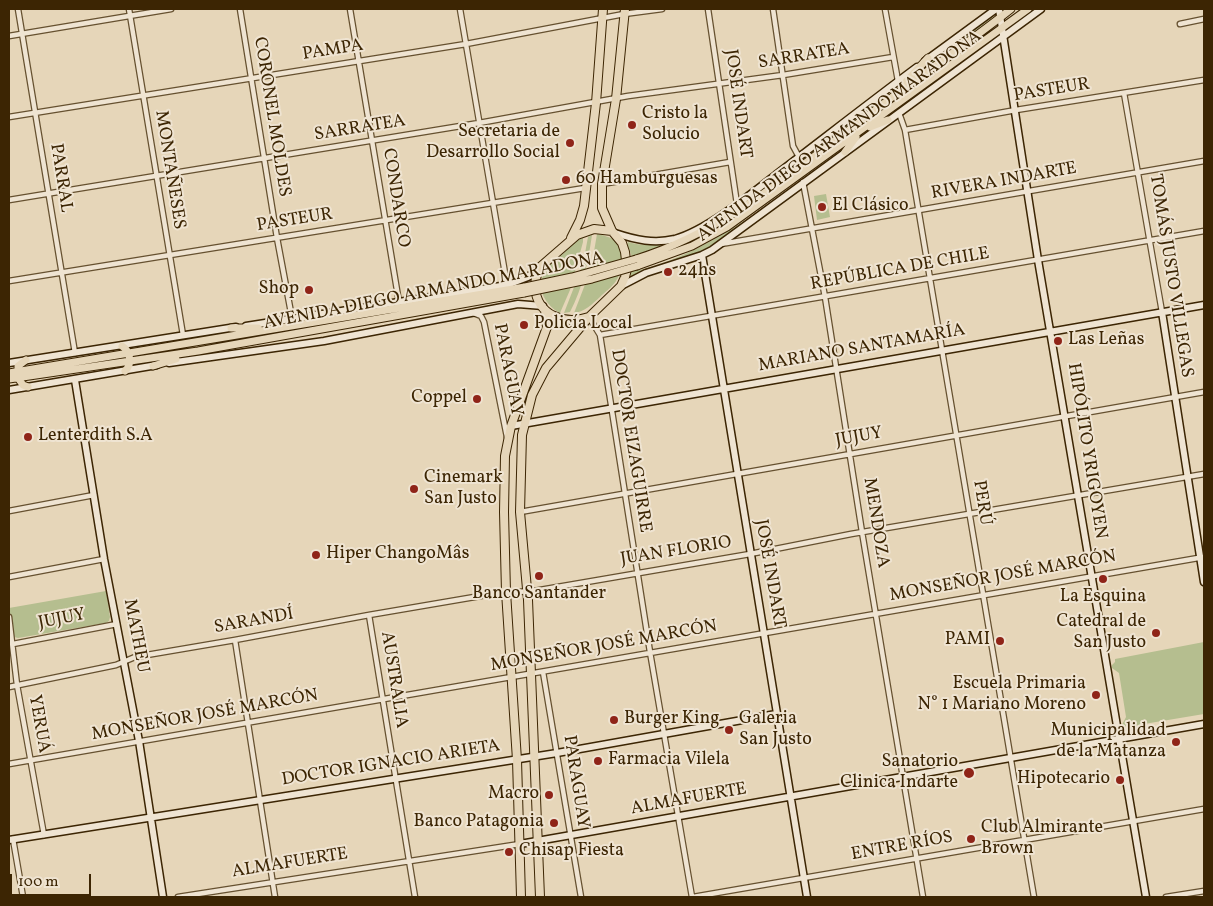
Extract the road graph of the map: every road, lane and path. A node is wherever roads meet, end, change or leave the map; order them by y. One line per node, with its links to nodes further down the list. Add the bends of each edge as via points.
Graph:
1 (18, 9): 23 (street, PARRAL)
2 (129, 9): 17 (street, MONTAÑESES)
3 (171, 9): 17 (street)
4 (240, 9): 31 (street, CORONEL MOLDES)
5 (350, 9): 29 (street, CONDARCO)
6 (460, 9): 26 (street)
7 (603, 9): 19 (highway)
8 (662, 9): 16 (street, PAMPA)
9 (708, 9): 34 (street, JOSÉ INDART)
10 (772, 9): 30 (street)
11 (885, 9): 27 (street)
12 (998, 9): 18 (street, HIPÓLITO YRIGOYEN); 28 (street, AVENIDA DIEGO ARMANDO MARADONA)
13 (1011, 9): 18 (main road, AVENIDA DIEGO ARMANDO MARADONA)
14 (1028, 9): 22 (main road, AVENIDA DIEGO ARMANDO MARADONA)
15 (1041, 9): 25 (street, AVENIDA DIEGO ARMANDO MARADONA)
16 (624, 11): 19 (street, PAMPA); 38 (highway)
17 (130, 15): 23 (street); 36 (street, MONTAÑESES)
18 (1001, 17): 22 (street, HIPÓLITO YRIGOYEN); 37 (main road, AVENIDA DIEGO ARMANDO MARADONA)
19 (602, 19): 26 (street, PAMPA); 39 (highway)
20 (1204, 19): 21 (street)
21 (1180, 24)
22 (1002, 28): 25 (street, HIPÓLITO YRIGOYEN); 47 (main road, AVENIDA DIEGO ARMANDO MARADONA)
23 (22, 33): 24 (street); 41 (street, PARRAL)
24 (9, 36)
25 (1004, 37): 40 (street, HIPÓLITO YRIGOYEN); 42 (street, AVENIDA DIEGO ARMANDO MARADONA)
26 (466, 44): 29 (street, PAMPA); 45 (street)
27 (893, 57): 30 (street, SARRATEA); 33 (street)
28 (928, 58): 33 (street, AVENIDA DIEGO ARMANDO MARADONA); 37 (main road)
29 (358, 60): 31 (street, PAMPA); 48 (street, CONDARCO)
30 (783, 75): 34 (street, SARRATEA); 50 (street, via 793,146)
31 (251, 78): 36 (street, PAMPA); 51 (street, CORONEL MOLDES)
32 (1204, 80): 35 (street, PASTEUR)
33 (898, 81): 50 (street, AVENIDA DIEGO ARMANDO MARADONA)
34 (719, 84): 38 (street, SARRATEA); 53 (street, JOSÉ INDART)
35 (1124, 93): 40 (street, PASTEUR); 54 (street, TOMÁS JUSTO VILLEGAS)
36 (143, 96): 41 (street, PAMPA); 55 (street, MONTAÑESES)
37 (890, 98): 76 (main road, AVENIDA DIEGO ARMANDO MARADONA, via 727,218 688,240)
38 (616, 99): 39 (street, SARRATEA); 57 (highway)
39 (596, 103): 45 (street, SARRATEA); 58 (highway)
40 (1016, 110): 46 (street, PASTEUR); 59 (street, HIPÓLITO YRIGOYEN)
41 (36, 112): 43 (street, PAMPA); 60 (street, PARRAL)
42 (899, 113): 44 (street, AVENIDA DIEGO ARMANDO MARADONA); 46 (street, PERÚ)
43 (9, 117)
44 (888, 120): 47 (main road); 49 (street, AVENIDA DIEGO ARMANDO MARADONA)
45 (479, 123): 48 (street, SARRATEA); 62 (street)
46 (905, 130): 64 (street, PERÚ)
47 (860, 131): 49 (main road); 76 (main road, AVENIDA DIEGO ARMANDO MARADONA, via 727,227 692,246)
48 (372, 141): 51 (street, SARRATEA); 65 (street, CONDARCO)
49 (844, 152): 56 (street, AVENIDA DIEGO ARMANDO MARADONA)
50 (799, 157): 63 (street, AVENIDA DIEGO ARMANDO MARADONA)
51 (264, 158): 55 (street, SARRATEA); 69 (street, CORONEL MOLDES)
52 (1204, 161): 54 (street, RIVERA INDARTE)
53 (730, 162): 57 (street); 63 (street, JOSÉ INDART)
54 (1138, 172): 59 (street, RIVERA INDARTE); 71 (street, TOMÁS JUSTO VILLEGAS)
55 (156, 176): 60 (street, SARRATEA); 73 (street, MONTAÑESES)
56 (803, 182): 66 (street, MENDOZA); 72 (street, AVENIDA DIEGO ARMANDO MARADONA)
57 (602, 184): 68 (highway, via 602,208)
58 (586, 188): 62 (street, PASTEUR); 70 (highway, via 580,220)
59 (1027, 192): 64 (street, RIVERA INDARTE); 75 (street, HIPÓLITO YRIGOYEN)
60 (49, 194): 61 (street, SARRATEA); 78 (street, PARRAL)
61 (9, 200)
62 (492, 203): 65 (street, PASTEUR); 81 (street)
63 (738, 204): 68 (street, AVENIDA DIEGO ARMANDO MARADONA, via 678,238 655,242)
64 (918, 211): 66 (street, RIVERA INDARTE); 79 (street, PERÚ)
65 (384, 220): 69 (street, PASTEUR); 85 (street, CONDARCO)
66 (812, 228): 72 (street, RIVERA INDARTE); 84 (street, MENDOZA)
67 (1204, 231): 71 (street, REPÚBLICA DE CHILE)
68 (613, 232): 70 (highway, via 594,229); 82 (highway, via 622,243 627,259)
69 (277, 238): 73 (street, PASTEUR); 92 (street, CORONEL MOLDES)
70 (570, 240): 77 (highway)
71 (1149, 240): 75 (street, REPÚBLICA DE CHILE); 88 (street, TOMÁS JUSTO VILLEGAS)
72 (719, 244): 74 (street, AVENIDA DIEGO ARMANDO MARADONA)
73 (170, 255): 78 (street, PASTEUR); 97 (street, MONTAÑESES)
74 (702, 255): 82 (street, AVENIDA DIEGO ARMANDO MARADONA, via 646,273); 90 (street, JOSÉ INDART)
75 (1038, 260): 79 (street, REPÚBLICA DE CHILE); 95 (street, HIPÓLITO YRIGOYEN)
76 (636, 262): 83 (main road, AVENIDA DIEGO ARMANDO MARADONA, bridge)
77 (539, 268): 81 (street, AVENIDA DIEGO ARMANDO MARADONA, via 528,277); 87 (highway, via 535,288)
78 (62, 273): 80 (street, PASTEUR); 102 (street, PARRAL)
79 (930, 279): 84 (street, REPÚBLICA DE CHILE); 99 (street, PERÚ)
80 (9, 281)
81 (507, 285): 85 (street, AVENIDA DIEGO ARMANDO MARADONA)
82 (621, 286): 91 (highway)
83 (525, 290): 94 (main road, AVENIDA DIEGO ARMANDO MARADONA); 101 (main road, AVENIDA DIEGO ARMANDO MARADONA)
84 (825, 297): 90 (street, REPÚBLICA DE CHILE); 107 (street, MENDOZA)
85 (399, 302): 92 (street, AVENIDA DIEGO ARMANDO MARADONA)
86 (1204, 305): 88 (street, MARIANO SANTAMARÍA)
87 (544, 308): 89 (street, AVENIDA DIEGO ARMANDO MARADONA, via 518,304); 91 (highway, via 559,319); 121 (highway, via 547,324 542,343)
88 (1162, 312): 95 (street, MARIANO SANTAMARÍA); 117 (street, TOMÁS JUSTO VILLEGAS)
89 (472, 313): 106 (street, AVENIDA DIEGO ARMANDO MARADONA, via 324,341); 123 (street, PARAGUAY, via 481,316 484,322)
90 (712, 316): 96 (street, REPÚBLICA DE CHILE); 114 (street, JOSÉ INDART)
91 (589, 317): 96 (street, DOCTOR EIZAGUIRRE); 120 (highway, via 554,356 540,378)
92 (292, 318): 93 (street, AVENIDA DIEGO ARMANDO MARADONA)
93 (231, 328): 94 (main road); 97 (street, AVENIDA DIEGO ARMANDO MARADONA)
94 (278, 329): 100 (main road, AVENIDA DIEGO ARMANDO MARADONA)
95 (1050, 332): 99 (street, MARIANO SANTAMARÍA); 119 (street, HIPÓLITO YRIGOYEN)
96 (600, 335): 118 (street, DOCTOR EIZAGUIRRE)
97 (184, 336): 98 (street, AVENIDA DIEGO ARMANDO MARADONA)
98 (122, 346): 100 (main road); 102 (street, AVENIDA DIEGO ARMANDO MARADONA)
99 (942, 350): 107 (street, MARIANO SANTAMARÍA); 122 (street, PERÚ)
100 (128, 352): 104 (main road); 110 (main road, AVENIDA DIEGO ARMANDO MARADONA)
101 (198, 352): 104 (main road, AVENIDA DIEGO ARMANDO MARADONA); 106 (main road)
102 (75, 353): 103 (street, AVENIDA DIEGO ARMANDO MARADONA)
103 (26, 360): 105 (street, AVENIDA DIEGO ARMANDO MARADONA); 110 (main road, via 18,366)
104 (130, 362): 108 (main road); 110 (main road, AVENIDA DIEGO ARMANDO MARADONA)
105 (9, 363)
106 (153, 366): 108 (street, AVENIDA DIEGO ARMANDO MARADONA)
107 (836, 368): 114 (street, MARIANO SANTAMARÍA); 124 (street, MENDOZA)
108 (125, 370): 112 (street, AVENIDA DIEGO ARMANDO MARADONA)
109 (9, 373): 110 (main road, AVENIDA DIEGO ARMANDO MARADONA)
110 (17, 375): 111 (main road, AVENIDA DIEGO ARMANDO MARADONA); 113 (main road)
111 (9, 380)
112 (75, 380): 113 (street, AVENIDA DIEGO ARMANDO MARADONA); 129 (street, MATHEU)
113 (28, 387): 115 (street, AVENIDA DIEGO ARMANDO MARADONA)
114 (724, 387): 118 (street, MARIANO SANTAMARÍA); 125 (street, JOSÉ INDART)
115 (9, 390)
116 (1204, 392): 117 (street, JUJUY)
117 (1174, 398): 119 (street, JUJUY); 127 (street, TOMÁS JUSTO VILLEGAS)
118 (611, 407): 120 (street, MARIANO SANTAMARÍA); 128 (street, DOCTOR EIZAGUIRRE)
119 (1065, 416): 122 (street, JUJUY); 130 (street, HIPÓLITO YRIGOYEN)
120 (526, 422): 121 (street, MARIANO SANTAMARÍA); 132 (highway)
121 (511, 426): 123 (highway)
122 (957, 435): 124 (street, JUJUY); 133 (street, PERÚ)
123 (507, 440): 143 (highway, via 504,512)
124 (850, 454): 125 (street, JUJUY); 134 (street, MENDOZA)
125 (736, 473): 128 (street, JUJUY); 135 (street, JOSÉ INDART)
126 (1204, 474): 127 (street, JUAN FLORIO)
127 (1188, 477): 130 (street, JUAN FLORIO); 136 (street, TOMÁS JUSTO VILLEGAS)
128 (625, 493): 132 (street, JUJUY); 138 (street, DOCTOR EIZAGUIRRE)
129 (94, 495): 131 (street); 137 (street, MATHEU)
130 (1078, 497): 133 (street, JUAN FLORIO); 139 (street, HIPÓLITO YRIGOYEN)
131 (9, 511)
132 (520, 512): 142 (highway)
133 (969, 515): 134 (street, JUAN FLORIO); 144 (street, PERÚ)
134 (862, 532): 135 (street, JUAN FLORIO); 145 (street, MENDOZA)
135 (750, 554): 138 (street, JUAN FLORIO); 149 (street, JOSÉ INDART)
136 (1202, 557): 139 (street, MONSEÑOR JOSÉ MARCÓN); 141 (street, TOMÁS JUSTO VILLEGAS)
137 (104, 559): 140 (street); 148 (street, MATHEU)
138 (637, 572): 142 (street, JUAN FLORIO); 152 (street, DOCTOR EIZAGUIRRE)
139 (1092, 576): 144 (street, MONSEÑOR JOSÉ MARCÓN); 164 (street, HIPÓLITO YRIGOYEN)
140 (9, 577)
141 (1204, 582)
142 (528, 591): 143 (street, JUAN FLORIO); 155 (highway)
143 (506, 592): 146 (street, SARANDÍ); 156 (highway)
144 (983, 595): 145 (street, MONSEÑOR JOSÉ MARCÓN); 168 (street, PERÚ)
145 (875, 613): 149 (street, MONSEÑOR JOSÉ MARCÓN); 173 (street, MENDOZA)
146 (369, 615): 150 (street, SARANDÍ); 159 (street, AUSTRALIA)
147 (9, 621): 151 (street, YERUÁ)
148 (117, 624): 151 (street, JUJUY); 153 (street, MATHEU)
149 (764, 634): 152 (street, MONSEÑOR JOSÉ MARCÓN); 160 (street, JOSÉ INDART)
150 (235, 640): 153 (street, SARANDÍ, via 135,657); 161 (street)
151 (13, 644): 157 (street, YERUÁ)
152 (650, 652): 154 (street, MONSEÑOR JOSÉ MARCÓN); 163 (street, DOCTOR EIZAGUIRRE)
153 (124, 662): 157 (street, SARANDÍ); 165 (street, MATHEU)
154 (543, 672): 155 (street, MONSEÑOR JOSÉ MARCÓN); 166 (street, PARAGUAY)
155 (530, 674): 156 (street, MONSEÑOR JOSÉ MARCÓN); 167 (highway)
156 (511, 676): 159 (street, MONSEÑOR JOSÉ MARCÓN); 170 (highway)
157 (17, 686): 158 (street, SARANDÍ); 169 (street, YERUÁ)
158 (9, 687)
159 (382, 699): 161 (street, MONSEÑOR JOSÉ MARCÓN); 172 (street, AUSTRALIA)
160 (776, 714): 163 (street, DOCTOR IGNACIO ARIETA); 174 (street, JOSÉ INDART)
161 (248, 722): 165 (street, MONSEÑOR JOSÉ MARCÓN); 175 (street)
162 (1204, 724): 164 (street, ALMAFUERTE)
163 (665, 735): 166 (street, DOCTOR IGNACIO ARIETA); 178 (street, DOCTOR EIZAGUIRRE)
164 (1119, 738): 168 (street, ALMAFUERTE); 179 (street, HIPÓLITO YRIGOYEN)
165 (139, 741): 169 (street, MONSEÑOR JOSÉ MARCÓN); 177 (street, MATHEU)
166 (557, 753): 167 (street, DOCTOR IGNACIO ARIETA); 181 (street, PARAGUAY)
167 (536, 757): 170 (street, DOCTOR IGNACIO ARIETA); 184 (highway)
168 (1010, 758): 173 (street, ALMAFUERTE); 183 (street, PERÚ)
169 (31, 760): 171 (street, MONSEÑOR JOSÉ MARCÓN); 180 (street, YERUÁ)
170 (517, 760): 172 (street, DOCTOR IGNACIO ARIETA); 185 (highway)
171 (9, 764)
172 (395, 778): 175 (street, DOCTOR IGNACIO ARIETA); 187 (street, AUSTRALIA)
173 (903, 778): 174 (street, ALMAFUERTE); 186 (street, MENDOZA)
174 (790, 797): 178 (street, ALMAFUERTE); 188 (street, JOSÉ INDART)
175 (260, 800): 177 (street, DOCTOR IGNACIO ARIETA); 189 (street)
176 (1204, 809): 179 (street, ENTRE RÍOS)
177 (150, 816): 180 (street, DOCTOR IGNACIO ARIETA); 192 (street, MATHEU)
178 (678, 817): 181 (street, ALMAFUERTE); 199 (street, DOCTOR EIZAGUIRRE)
179 (1132, 820): 183 (street, ENTRE RÍOS); 203 (street, HIPÓLITO YRIGOYEN)
180 (44, 835): 182 (street, DOCTOR IGNACIO ARIETA)
181 (570, 835): 184 (street, ALMAFUERTE); 198 (street, PARAGUAY)
182 (11, 840): 191 (street)
183 (1025, 840): 186 (street, ENTRE RÍOS); 202 (street, PERÚ)
184 (539, 841): 185 (street, ALMAFUERTE); 197 (highway)
185 (520, 844): 187 (street, ALMAFUERTE); 196 (highway)
186 (917, 859): 188 (street, ENTRE RÍOS); 201 (street, MENDOZA)
187 (409, 860): 189 (street, ALMAFUERTE); 195 (street, AUSTRALIA)
188 (804, 879): 199 (street, ENTRE RÍOS); 200 (street, JOSÉ INDART)
189 (273, 883): 193 (street, ALMAFUERTE); 194 (street)
190 (1204, 891): 204 (street)
191 (23, 897)
192 (163, 897)
193 (178, 897)
194 (275, 897)
195 (415, 897)
196 (522, 897)
197 (540, 897)
198 (581, 897)
199 (693, 897)
200 (807, 897)
201 (923, 897)
202 (1034, 897)
203 (1146, 897)
204 (1166, 897)

